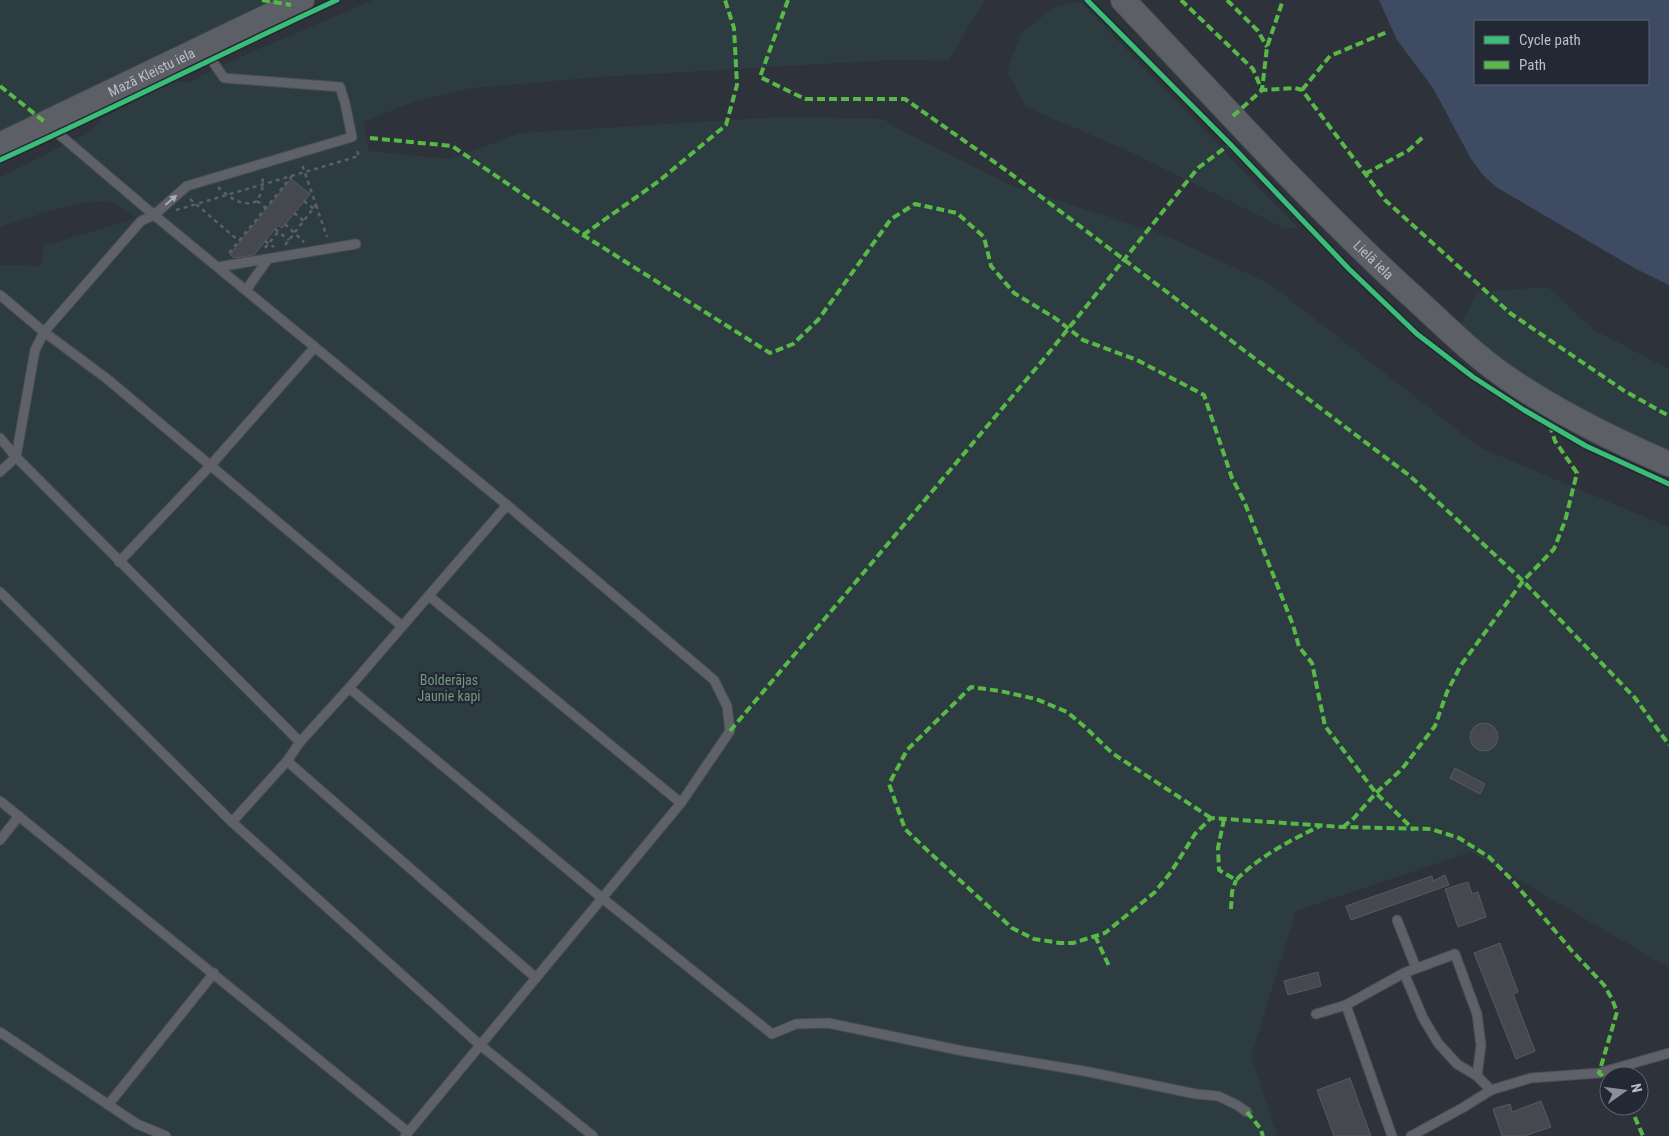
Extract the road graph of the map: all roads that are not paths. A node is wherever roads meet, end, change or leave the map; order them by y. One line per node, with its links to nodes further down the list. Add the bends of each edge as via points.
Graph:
1 (302, 0): 3 (main road, Mazā Kleistu iela)
2 (1123, 0): 16 (main road, Lielā iela, via 1365,252 1470,349 1554,408)
3 (206, 47): 4 (main road, Mazā Kleistu iela); 6 (lane, one-way to 3, via 184,189 352,137 340,87 224,78)
4 (46, 123): 5 (main road, Mazā Kleistu iela); 6 (lane)
5 (0, 145)
6 (154, 215): 9 (lane); 12 (lane, via 141,221)
7 (356, 244): 8 (lane)
8 (271, 259): 9 (lane); 10 (lane)
9 (218, 267): 10 (lane)
10 (246, 290): 13 (lane)
11 (0, 295): 12 (lane)
12 (44, 332): 15 (lane, via 35,350); 17 (lane, via 106,378)
13 (315, 347): 17 (lane); 19 (lane)
14 (0, 438): 15 (lane)
15 (16, 457): 18 (lane); 20 (lane)
16 (1669, 464)
17 (210, 466): 20 (lane); 23 (lane)
18 (0, 472)
19 (507, 505): 22 (lane); 28 (lane, via 714,680 727,706 730,731)
20 (120, 562): 25 (lane)
21 (0, 592): 30 (lane)
22 (429, 596): 23 (lane); 28 (lane)
23 (402, 626): 24 (lane)
24 (350, 688): 25 (lane); 32 (lane)
25 (300, 742): 26 (lane)
26 (287, 761): 30 (lane); 37 (lane)
27 (0, 801): 29 (lane)
28 (681, 802): 32 (lane)
29 (19, 816): 31 (lane); 35 (lane)
30 (232, 822): 41 (lane)
31 (0, 840)
32 (602, 898): 37 (lane); 46 (lane, via 772,1034 796,1024 828,1023 963,1052 1218,1096)
33 (1397, 920): 34 (lane)
34 (1416, 968): 36 (lane); 43 (lane, via 1455,954 1477,1014 1481,1045)
35 (214, 973): 45 (lane); 47 (lane)
36 (1404, 973): 38 (lane); 43 (lane, via 1422,1018 1438,1043 1458,1064)
37 (536, 978): 41 (lane)
38 (1346, 1005): 39 (lane); 50 (lane)
39 (1316, 1014)
40 (0, 1032): 45 (lane)
41 (480, 1045): 47 (lane); 49 (lane)
42 (1669, 1053): 44 (lane, via 1599,1073 1532,1078)
43 (1477, 1076): 44 (lane)
44 (1491, 1090): 51 (lane)
45 (108, 1105): 48 (lane, via 137,1124)
46 (1247, 1112)
47 (407, 1134)
48 (166, 1136)
49 (593, 1136)
50 (1392, 1136)
51 (1411, 1136)

